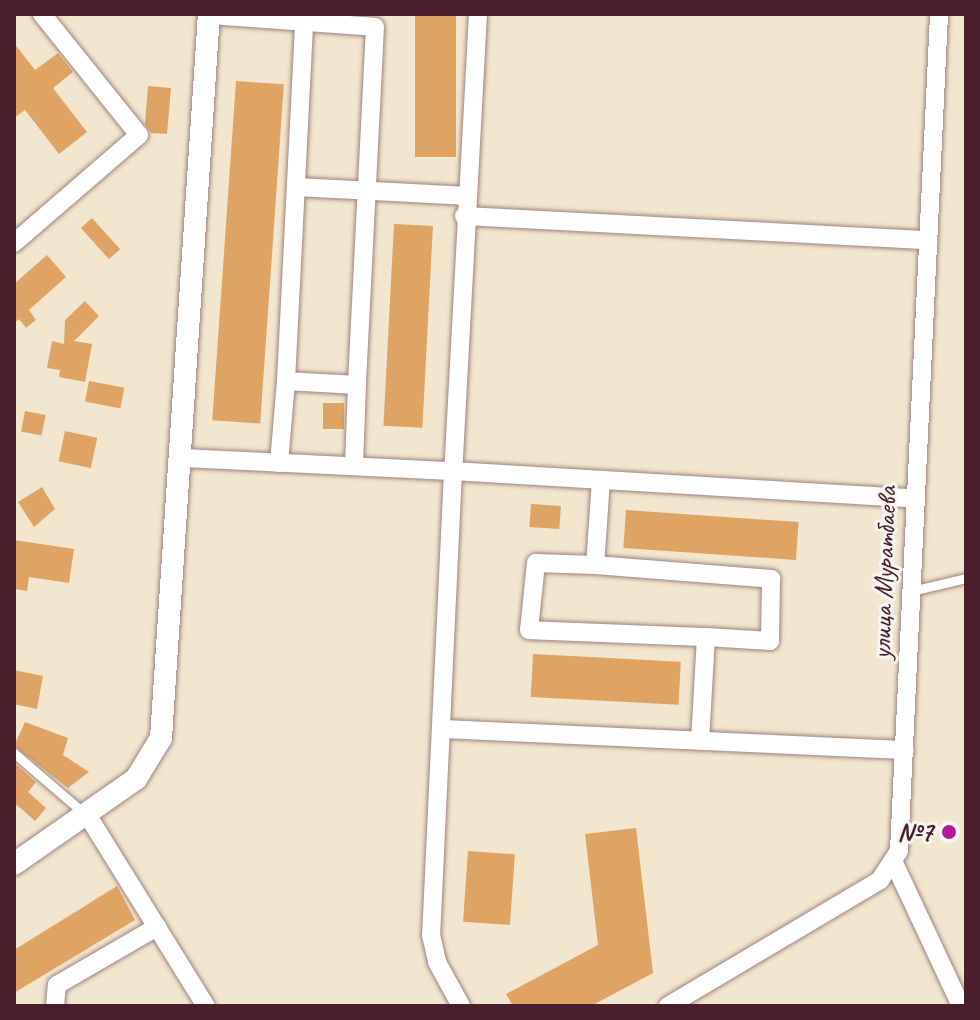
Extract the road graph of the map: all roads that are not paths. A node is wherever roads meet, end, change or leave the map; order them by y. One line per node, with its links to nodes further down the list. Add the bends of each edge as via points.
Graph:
1 (42, 14): 11 (street, via 139,135)
2 (478, 14): 8 (street)
3 (939, 14): 10 (street, улица Муратбаева)
4 (209, 15): 5 (street); 14 (street)
5 (304, 23): 6 (street); 7 (street, via 375,27)
6 (296, 187): 7 (street); 12 (street)
7 (367, 190): 8 (street); 13 (street)
8 (465, 196): 9 (street)
9 (464, 216): 10 (street); 17 (street)
10 (928, 240): 19 (street, улица Муратбаева)
11 (14, 243)
12 (286, 381): 13 (street); 15 (street)
13 (357, 385): 16 (street)
14 (183, 458): 15 (street); 28 (street, via 161,738 136,779)
15 (279, 463): 16 (street)
16 (354, 466): 17 (street)
17 (453, 471): 18 (street); 24 (street)
18 (601, 480): 19 (street); 20 (street)
19 (914, 498): 22 (street, улица Муратбаева)
20 (595, 565): 23 (street, via 771,579 770,641); 23 (street, via 536,563 529,630)
21 (966, 578): 22 (lane)
22 (911, 591): 26 (street, улица Муратбаева)
23 (706, 637): 25 (street)
24 (441, 729): 25 (street); 34 (street, via 431,935 437,962)
25 (700, 741): 26 (street)
26 (905, 750): 30 (street, улица Муратбаева)
27 (14, 753): 28 (lane)
28 (88, 816): 29 (street); 31 (street)
29 (14, 864)
30 (895, 865): 35 (street, via 870,887); 36 (street)
31 (157, 927): 32 (street, via 57,985); 33 (street)
32 (55, 1006)
33 (206, 1006)
34 (461, 1006)
35 (668, 1006)
36 (961, 1006)

